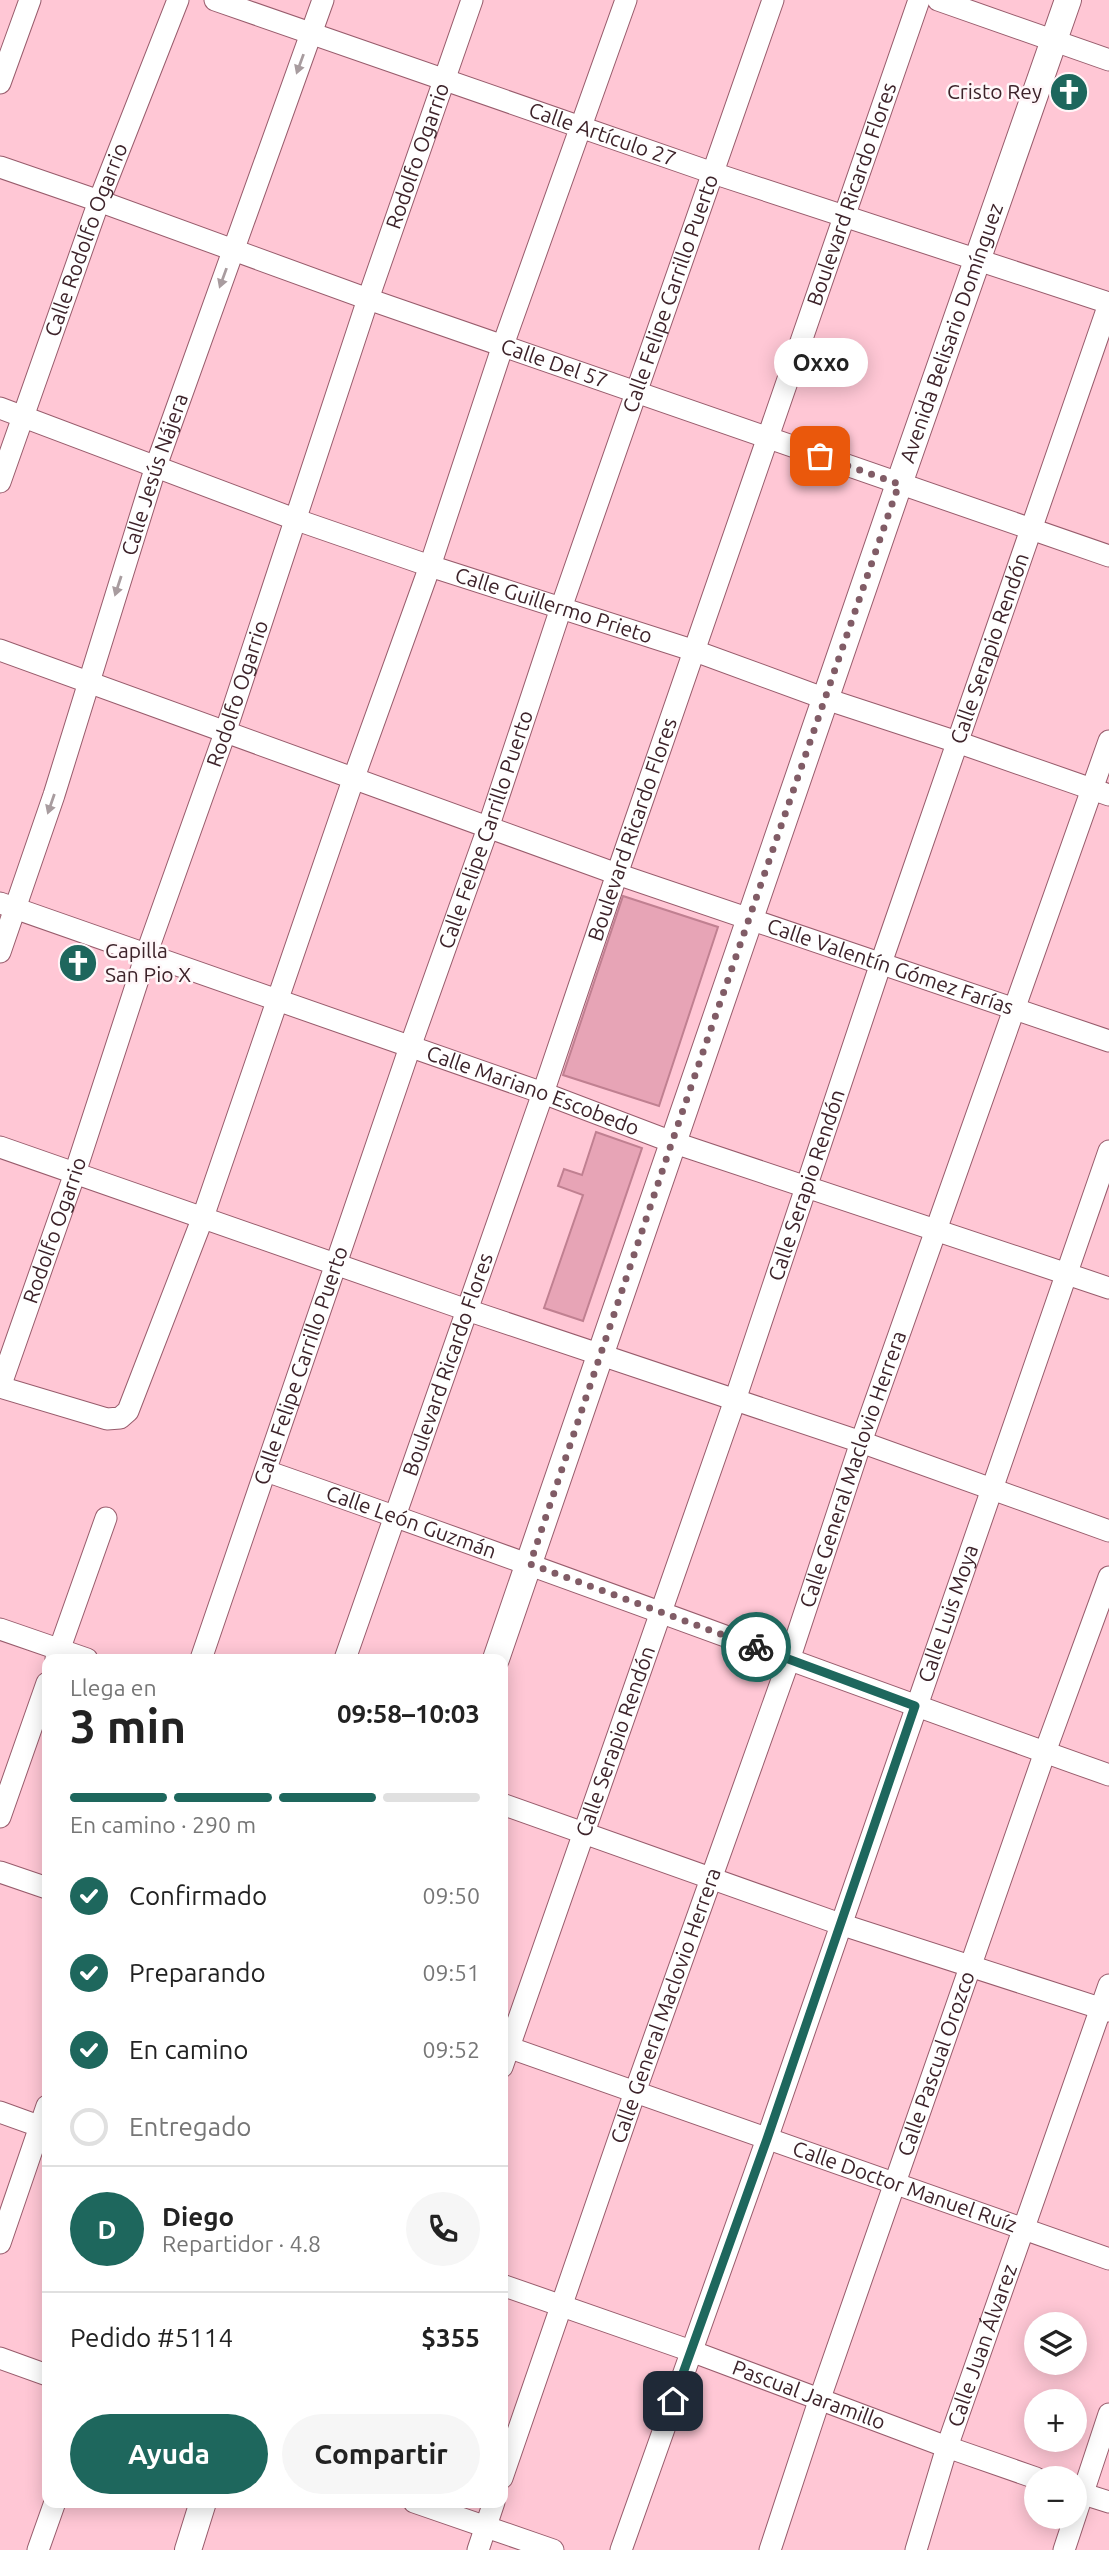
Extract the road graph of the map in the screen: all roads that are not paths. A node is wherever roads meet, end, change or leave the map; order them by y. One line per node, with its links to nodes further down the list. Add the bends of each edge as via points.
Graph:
1 (30, 0): 15 (street)
2 (178, 0): 19 (street, Calle Rodolfo Ogarrio)
3 (215, 0): 11 (street, Calle Artículo 27)
4 (323, 0): 11 (street, Calle Jesús Nájera)
5 (472, 0): 14 (street, Rodolfo Ogarrio)
6 (626, 0): 16 (street)
7 (773, 0): 18 (street, Calle Felipe Carrillo Puerto)
8 (919, 0): 20 (street, Boulevard Ricardo Flores)
9 (938, 0): 12 (street)
10 (1068, 0): 12 (street, Avenida Belisario Domínguez)
11 (312, 33): 14 (street, Calle Artículo 27); 21 (street, Calle Jesús Nájera, one-way to 21)
12 (1053, 42): 13 (street); 22 (street, Avenida Belisario Domínguez)
13 (1109, 60)
14 (444, 78): 16 (street, Calle Artículo 27); 23 (street, Rodolfo Ogarrio)
15 (0, 83)
16 (582, 126): 18 (street, Calle Artículo 27); 25 (street)
17 (0, 167): 19 (street, Calle Del 57)
18 (713, 173): 20 (street, Calle Artículo 27); 26 (street, Calle Felipe Carrillo Puerto)
19 (99, 201): 21 (street, Calle Del 57); 28 (street, Calle Rodolfo Ogarrio)
20 (846, 217): 22 (street, Calle Artículo 27); 29 (street, Boulevard Ricardo Flores)
21 (233, 250): 23 (street, Calle Del 57); 30 (street, Calle Jesús Nájera, one-way to 30)
22 (977, 260): 24 (street, Calle Artículo 27); 32 (street, Avenida Belisario Domínguez)
23 (368, 299): 25 (street, Calle Del 57); 33 (street, Rodolfo Ogarrio)
24 (1109, 304): 34 (street, Calle Serapio Rendón)
25 (503, 345): 26 (street, Calle Del 57); 36 (street)
26 (636, 392): 29 (street, Calle Del 57); 37 (street, Calle Felipe Carrillo Puerto)
27 (0, 408): 28 (street, Calle Guillermo Prieto)
28 (24, 417): 30 (street, Calle Guillermo Prieto); 31 (street, Calle Rodolfo Ogarrio)
29 (768, 438): 32 (street, Calle Del 57); 39 (street, Boulevard Ricardo Flores)
30 (156, 466): 33 (street, Calle Guillermo Prieto); 40 (street, Calle Jesús Nájera, one-way to 40)
31 (0, 482)
32 (899, 484): 34 (street, Calle Del 57); 41 (street, Avenida Belisario Domínguez)
33 (297, 520): 36 (street, Calle Guillermo Prieto); 42 (street, Rodolfo Ogarrio)
34 (1030, 528): 35 (street, Calle Del 57); 44 (street, Calle Serapio Rendón)
35 (1109, 556)
36 (430, 566): 37 (street, Calle Guillermo Prieto); 45 (street)
37 (561, 608): 39 (street, Calle Guillermo Prieto); 47 (street, Calle Felipe Carrillo Puerto)
38 (0, 650): 40 (street, Calle Valentín Gómez Farías)
39 (695, 651): 41 (street, Calle Guillermo Prieto); 48 (street, Boulevard Ricardo Flores)
40 (88, 683): 42 (street, Calle Valentín Gómez Farías); 49 (street, Calle Jesús Nájera, one-way to 49, via 54,795)
41 (826, 699): 44 (street, Calle Guillermo Prieto); 50 (street, Avenida Belisario Domínguez)
42 (225, 733): 45 (street, Calle Valentín Gómez Farías); 52 (street, Rodolfo Ogarrio)
43 (1109, 741): 46 (street, Calle General Maclovio Herrera)
44 (957, 742): 46 (street, Calle Guillermo Prieto); 53 (street, Calle Serapio Rendón)
45 (353, 780): 47 (street, Calle Valentín Gómez Farías); 54 (street)
46 (1101, 793): 55 (street, Calle General Maclovio Herrera)
47 (488, 828): 48 (street, Calle Valentín Gómez Farías); 57 (street, Calle Felipe Carrillo Puerto)
48 (617, 874): 50 (street, Calle Valentín Gómez Farías); 58 (street, Boulevard Ricardo Flores)
49 (8, 906): 51 (street, Calle Jesús Nájera); 52 (street, Calle Mariano Escobedo)
50 (750, 920): 53 (street, Calle Valentín Gómez Farías); 59 (street, Avenida Belisario Domínguez)
51 (0, 952)
52 (146, 955): 54 (street, Calle Mariano Escobedo); 62 (street, Rodolfo Ogarrio)
53 (881, 963): 55 (street, Calle Valentín Gómez Farías); 63 (street, Calle Serapio Rendón)
54 (279, 1001): 57 (street, Calle Mariano Escobedo); 64 (street)
55 (1014, 1009): 56 (street, Calle Valentín Gómez Farías); 65 (street, Calle General Maclovio Herrera)
56 (1109, 1041)
57 (410, 1047): 58 (street, Calle Mariano Escobedo); 66 (street, Calle Felipe Carrillo Puerto)
58 (543, 1093): 59 (street, Calle Mariano Escobedo); 69 (street, Boulevard Ricardo Flores)
59 (672, 1142): 63 (street, Calle Mariano Escobedo); 70 (street, Avenida Belisario Domínguez)
60 (0, 1147): 62 (street)
61 (1109, 1151): 67 (street, Calle Luis Moya)
62 (75, 1173): 64 (street); 71 (street, Rodolfo Ogarrio)
63 (805, 1187): 65 (street, Calle Mariano Escobedo); 72 (street, Calle Serapio Rendón)
64 (203, 1217): 66 (street); 71 (street, via 128,1412 107,1419)
65 (937, 1229): 67 (street, Calle Mariano Escobedo); 73 (street, Calle General Maclovio Herrera)
66 (335, 1263): 69 (street); 74 (street, Calle Felipe Carrillo Puerto)
67 (1066, 1273): 68 (street, Calle Mariano Escobedo); 75 (street, Calle Luis Moya)
68 (1109, 1288)
69 (467, 1310): 70 (street); 76 (street, Boulevard Ricardo Flores)
70 (601, 1354): 72 (street); 79 (street, Avenida Belisario Domínguez)
71 (0, 1387)
72 (735, 1399): 73 (street); 81 (street, Calle Serapio Rendón)
73 (861, 1442): 75 (street); 87 (street, Calle General Maclovio Herrera)
74 (266, 1471): 76 (street, Calle León Guzmán); 84 (street, Calle Felipe Carrillo Puerto)
75 (993, 1489): 78 (street); 89 (street, Calle Luis Moya)
76 (395, 1516): 79 (street, Calle León Guzmán); 85 (street, Boulevard Ricardo Flores)
77 (106, 1518): 83 (street)
78 (1109, 1531)
79 (530, 1564): 81 (street, Calle León Guzmán); 86 (street, Avenida Belisario Domínguez)
80 (1109, 1577): 90 (street, Calle Pascual Orozco)
81 (660, 1611): 87 (street, Calle León Guzmán); 94 (street, Calle Serapio Rendón)
82 (0, 1629): 83 (street)
83 (57, 1654)
84 (203, 1654)
85 (347, 1654)
86 (498, 1654)
87 (789, 1660): 89 (street, Calle León Guzmán); 96 (street, Calle General Maclovio Herrera)
88 (42, 1697): 93 (street)
89 (915, 1706): 90 (street, Calle León Guzmán); 98 (street, Calle Luis Moya)
90 (1045, 1752): 91 (street, Calle León Guzmán); 99 (street, Calle Pascual Orozco)
91 (1109, 1775)
92 (508, 1806): 94 (street)
93 (0, 1817)
94 (583, 1834): 96 (street); 102 (street, Calle Serapio Rendón)
95 (0, 1872): 97 (street)
96 (711, 1879): 98 (street); 104 (street, Calle General Maclovio Herrera)
97 (42, 1886)
98 (840, 1924): 99 (street); 108 (street, Calle Luis Moya)
99 (971, 1966): 101 (street); 109 (street, Calle Pascual Orozco)
100 (1109, 1985): 101 (street, Calle Juan Álvarez)
101 (1105, 2010): 110 (street, Calle Juan Álvarez)
102 (508, 2045)
103 (508, 2054): 104 (street, Calle Doctor Manuel Ruíz)
104 (635, 2092): 108 (street, Calle Doctor Manuel Ruíz); 114 (street, Calle General Maclovio Herrera)
105 (0, 2112): 106 (street)
106 (42, 2119)
107 (42, 2128): 111 (street)
108 (767, 2139): 109 (street, Calle Doctor Manuel Ruíz); 115 (street, Calle Luis Moya)
109 (896, 2184): 110 (street, Calle Doctor Manuel Ruíz); 118 (street, Calle Pascual Orozco)
110 (1022, 2228): 112 (street, Calle Doctor Manuel Ruíz); 120 (street, Calle Juan Álvarez)
111 (0, 2243)
112 (1109, 2259)
113 (508, 2287): 114 (street, Pascual Jaramillo)
114 (561, 2305): 115 (street, Pascual Jaramillo); 121 (street, Calle General Maclovio Herrera)
115 (691, 2351): 118 (street, Pascual Jaramillo); 136 (street, Calle Luis Moya)
116 (0, 2358): 117 (street)
117 (42, 2373)
118 (820, 2398): 120 (street, Pascual Jaramillo); 137 (street, Calle Pascual Orozco)
119 (1109, 2414): 122 (street)
120 (947, 2447): 123 (street, Pascual Jaramillo); 138 (street, Calle Juan Álvarez)
121 (508, 2460)
122 (1087, 2469)
123 (1024, 2474)
124 (1087, 2495): 125 (street)
125 (1109, 2502)
126 (53, 2508): 132 (street)
127 (201, 2508): 133 (street)
128 (431, 2508): 130 (street)
129 (492, 2508): 130 (street)
130 (485, 2527): 134 (street); 135 (street)
131 (1070, 2529): 139 (street)
132 (38, 2550)
133 (188, 2550)
134 (478, 2550)
135 (553, 2550)
136 (621, 2550)
137 (770, 2550)
138 (916, 2550)
139 (1065, 2550)

